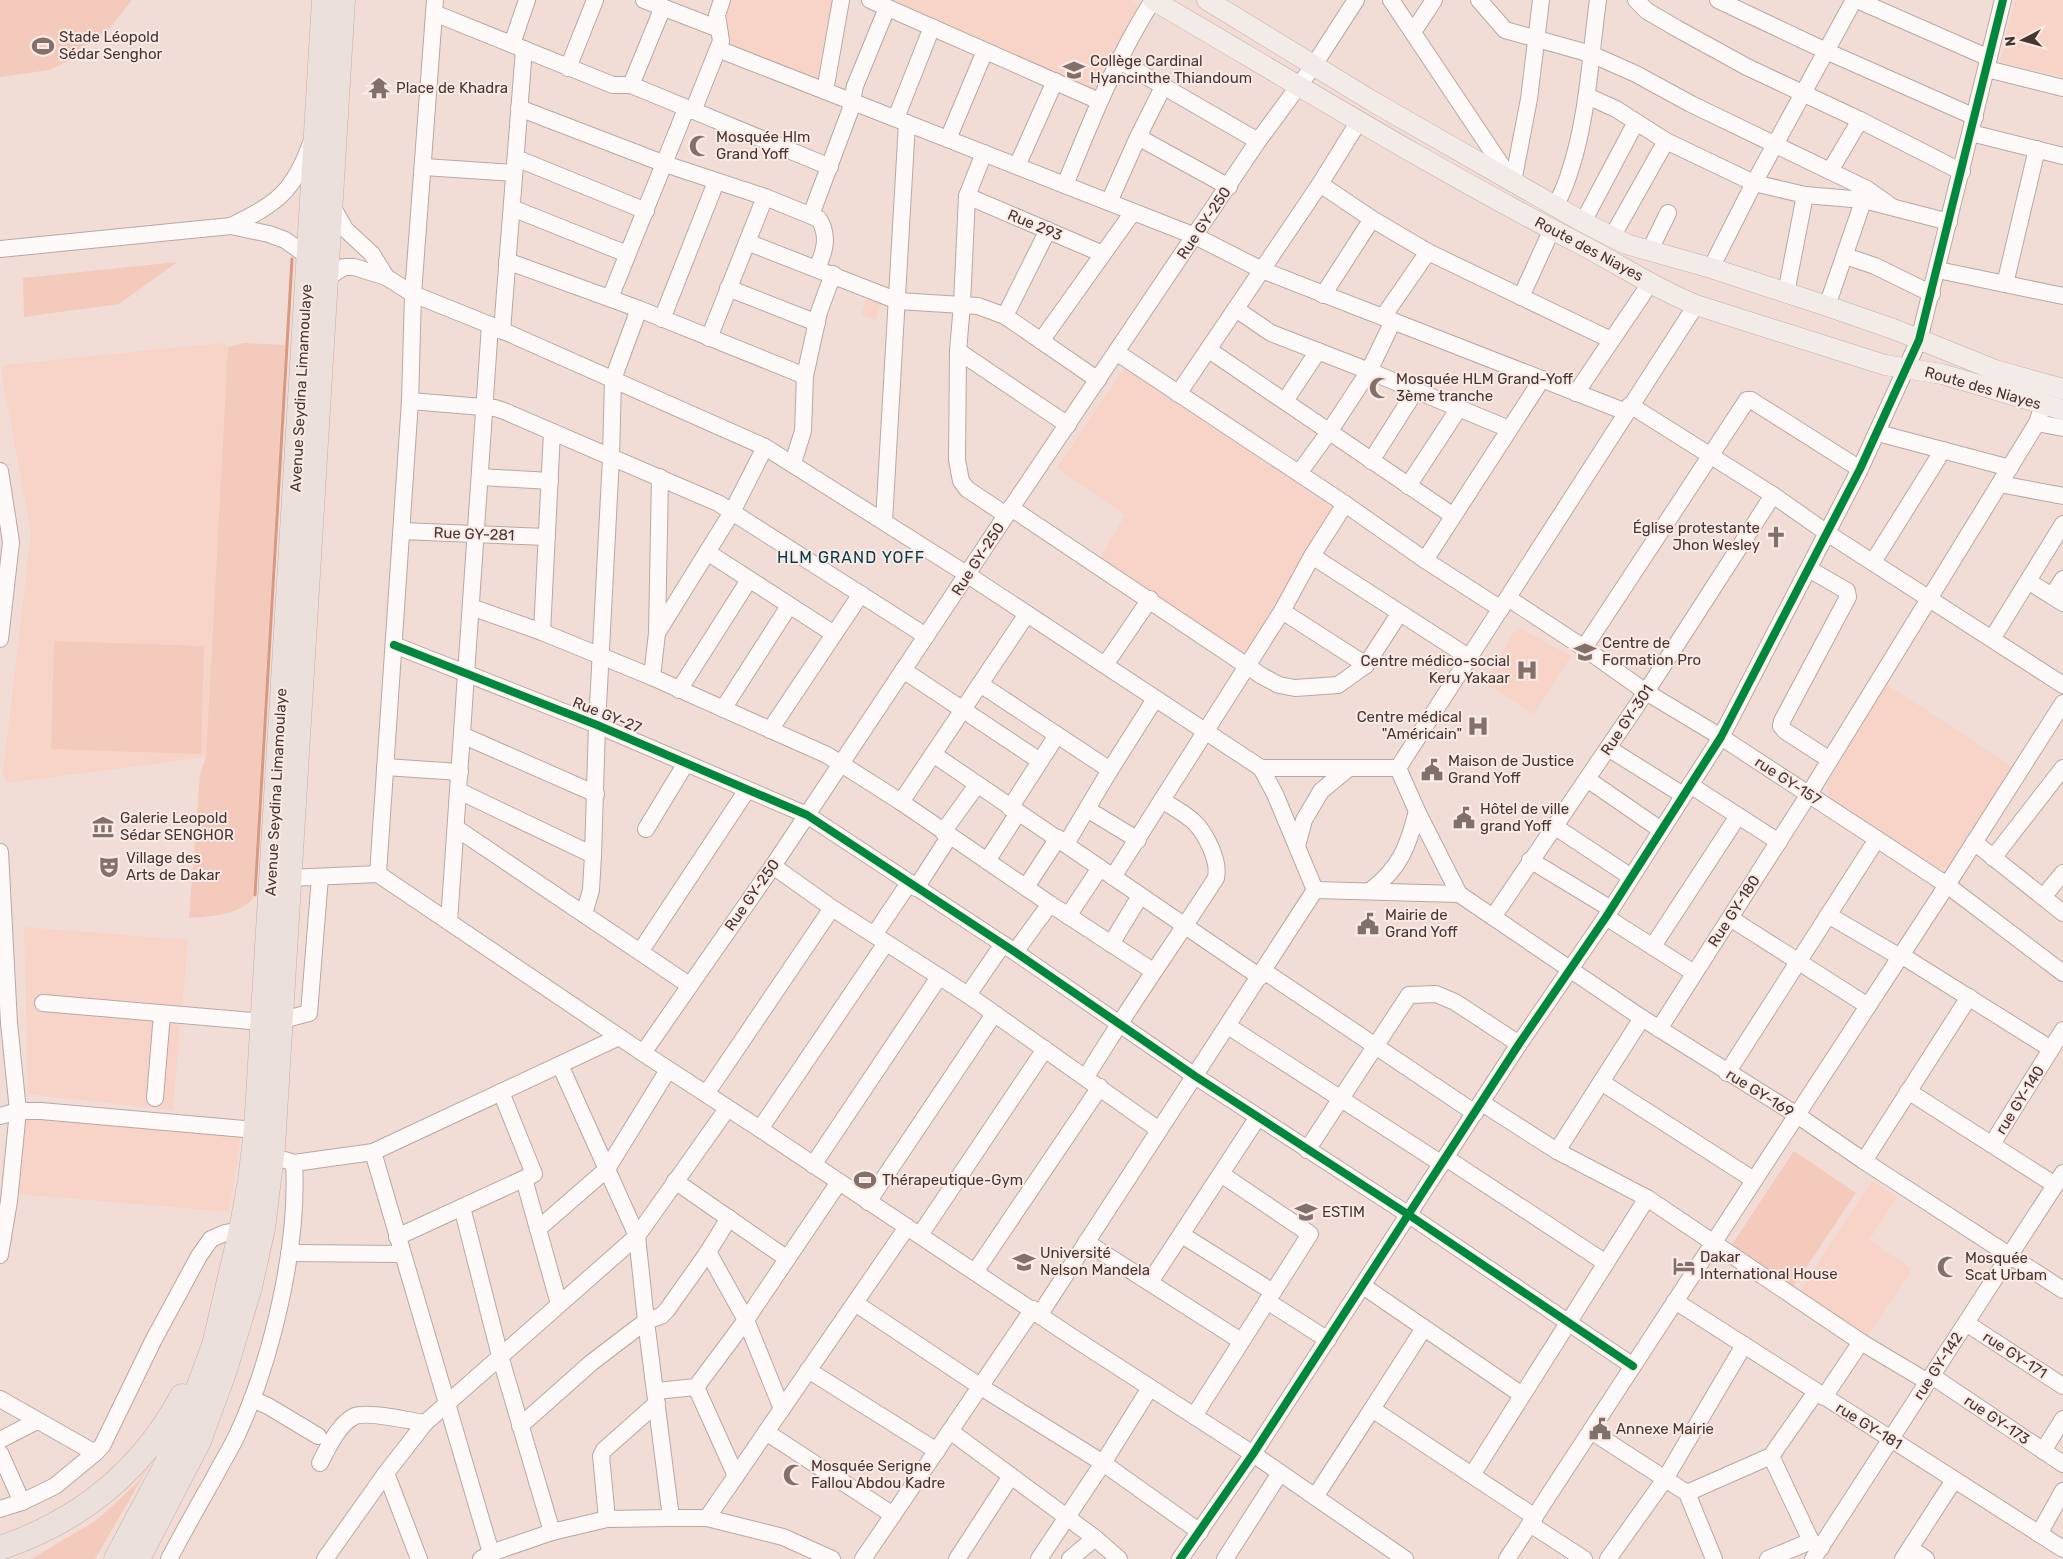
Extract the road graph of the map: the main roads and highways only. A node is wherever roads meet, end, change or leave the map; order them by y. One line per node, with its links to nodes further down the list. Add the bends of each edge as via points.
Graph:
1 (324, 0): 7 (highway, Avenue Seydina Limamoulaye, via 308,257)
2 (343, 0): 7 (highway, Avenue Seydina Limamoulaye, via 290,878)
3 (1153, 0): 6 (main road, Route des Niayes, via 1359,121 1676,297 1879,363 1942,374 2040,414)
4 (1219, 3): 5 (main road, Route des Niayes, via 1372,101 1626,244 1827,306 1995,370)
5 (2063, 389)
6 (2063, 410)
7 (272, 1022): 8 (highway, Avenue Seydina Limamoulaye, via 250,1181); 9 (highway, Avenue Seydina Limamoulaye, via 273,1148 263,1228 250,1287)
8 (227, 1292): 10 (highway, via 198,1366 159,1436 137,1462 114,1484 64,1520); 11 (highway, Avenue Seydina Limamoulaye, via 214,1345 192,1407 166,1465)
9 (199, 1441): 12 (highway, Avenue Seydina Limamoulaye); 13 (highway)
10 (0, 1548)
11 (116, 1559)
12 (138, 1559)
13 (150, 1559)

